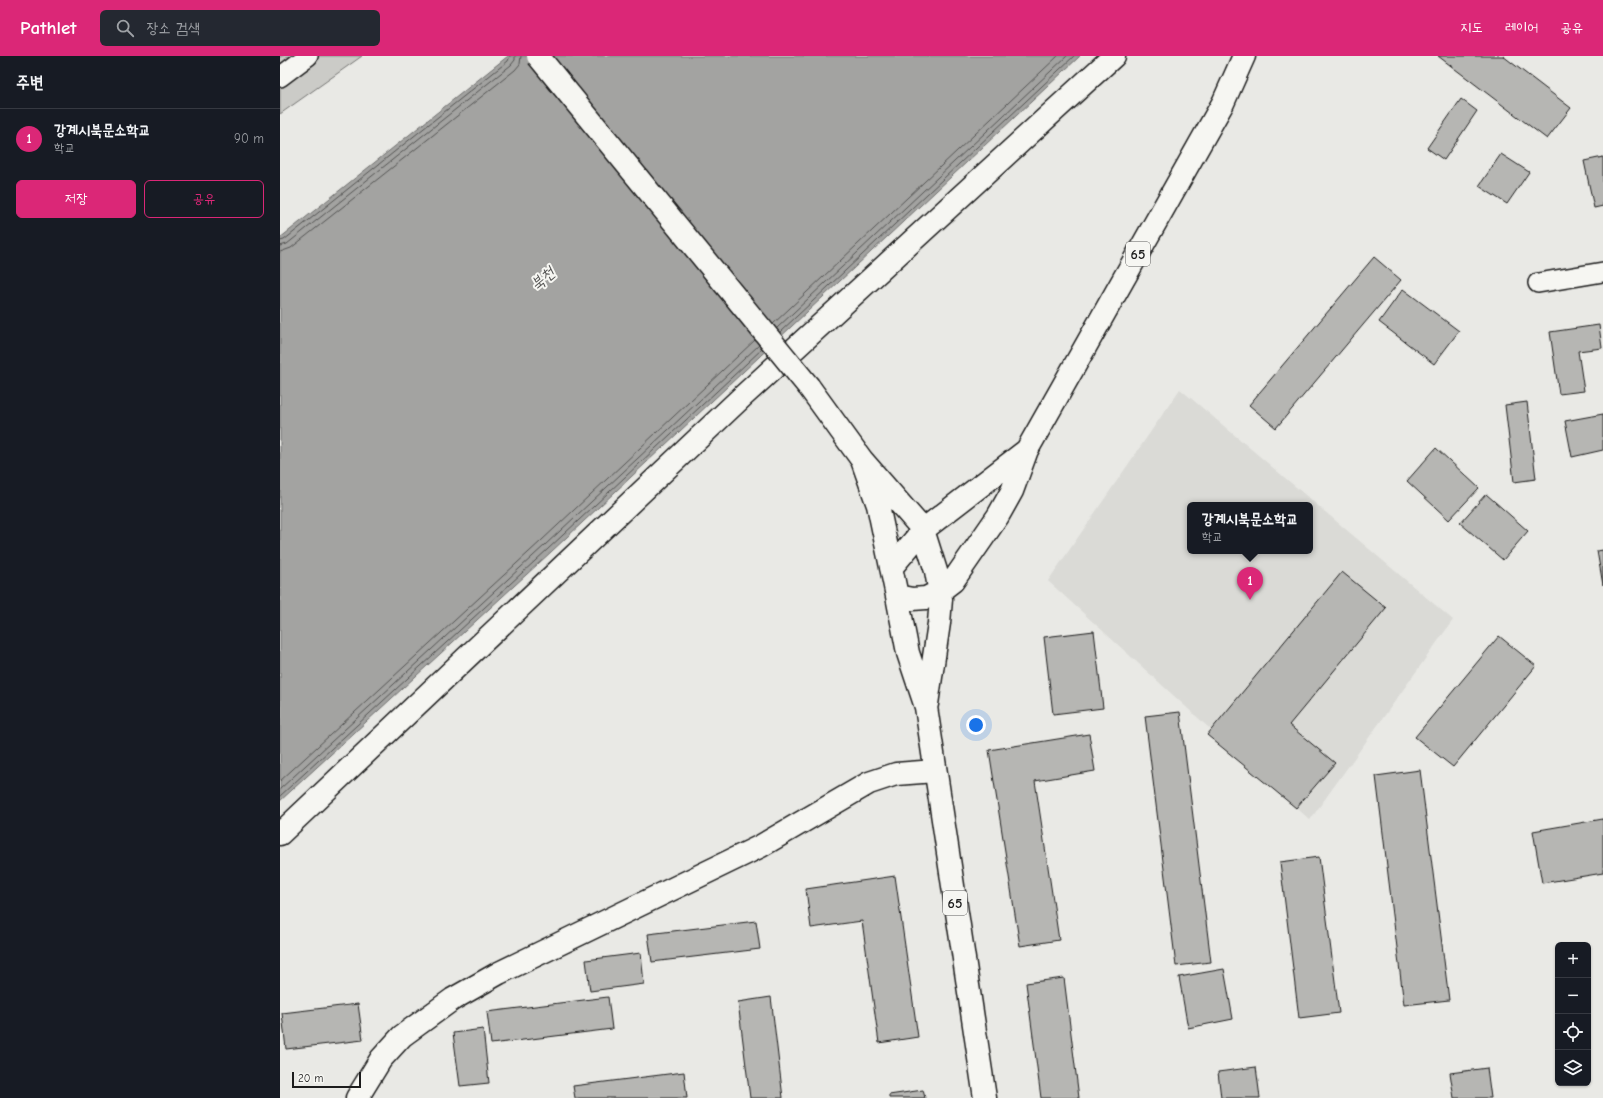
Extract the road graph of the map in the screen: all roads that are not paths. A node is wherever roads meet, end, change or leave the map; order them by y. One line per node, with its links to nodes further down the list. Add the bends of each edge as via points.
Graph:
1 (308, 56): 5 (street)
2 (538, 56): 9 (main road, bridge, via 809,388)
3 (1114, 56): 16 (main road, via 742,397)
4 (1244, 56): 8 (main road, 65, via 1223,103)
5 (280, 77)
6 (1603, 272): 7 (street)
7 (1538, 282)
8 (1027, 450): 10 (main road); 12 (main road, via 1012,490 998,516 953,581)
9 (862, 460): 10 (main road); 11 (main road, via 878,505)
10 (923, 530): 11 (main road); 12 (main road)
11 (891, 568): 13 (main road)
12 (940, 591): 13 (main road, via 926,598); 14 (main road, via 939,623)
13 (897, 596): 14 (main road, via 908,653)
14 (926, 707): 15 (main road, 65)
15 (935, 771): 17 (main road, via 896,774 869,783 761,846 499,973 453,999 402,1036 381,1059); 18 (main road, 65)
16 (280, 834)
17 (357, 1098)
18 (985, 1098)

